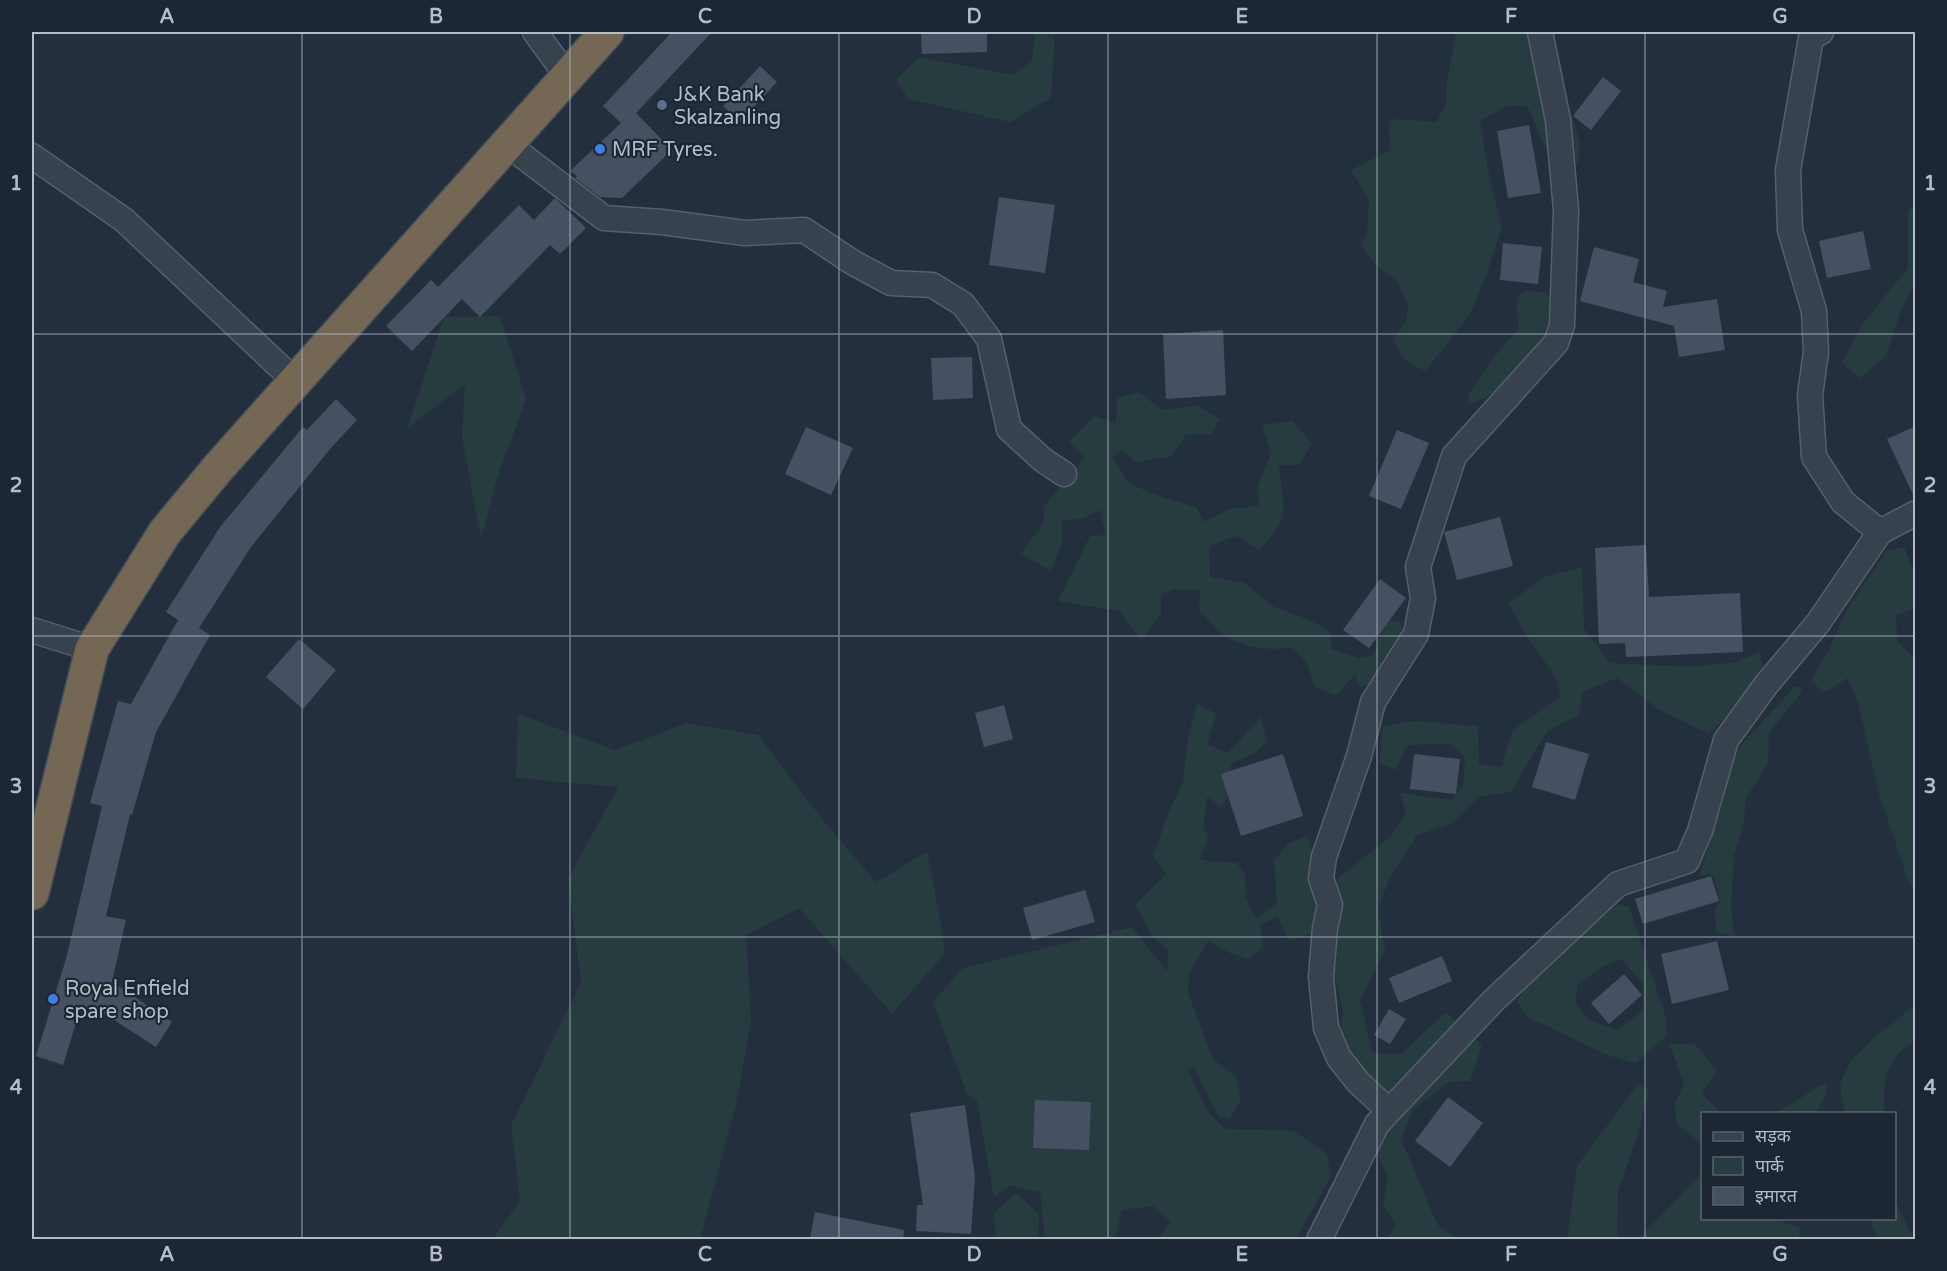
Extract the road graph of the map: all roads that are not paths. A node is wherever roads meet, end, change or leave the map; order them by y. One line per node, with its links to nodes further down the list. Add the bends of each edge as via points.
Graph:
1 (535, 32): 5 (street)
2 (607, 32): 5 (highway)
3 (1540, 32): 15 (street, via 1558,120 1566,210 1562,325 1556,343 1454,456 1418,567 1423,598 1416,634 1373,702 1324,857 1322,878 1330,905 1321,977 1326,1028 1339,1058)
4 (1821, 32): 11 (street, via 1811,38 1788,170 1790,230 1814,311 1816,352 1810,395 1814,458 1843,502)
5 (567, 76): 6 (highway)
6 (507, 144): 8 (highway); 9 (street, via 604,218 745,233 804,230 891,283 932,285 963,304 989,339 1009,429)
7 (32, 156): 8 (street, via 124,220)
8 (295, 381): 13 (highway, via 165,532)
9 (1064, 474)
10 (1916, 513): 11 (street)
11 (1880, 532): 15 (street, via 1818,623 1726,740 1700,831 1687,861 1618,884 1493,1001)
12 (32, 630): 13 (street)
13 (92, 649): 14 (highway)
14 (32, 893)
15 (1389, 1111): 16 (street, via 1377,1124)
16 (1318, 1239)

